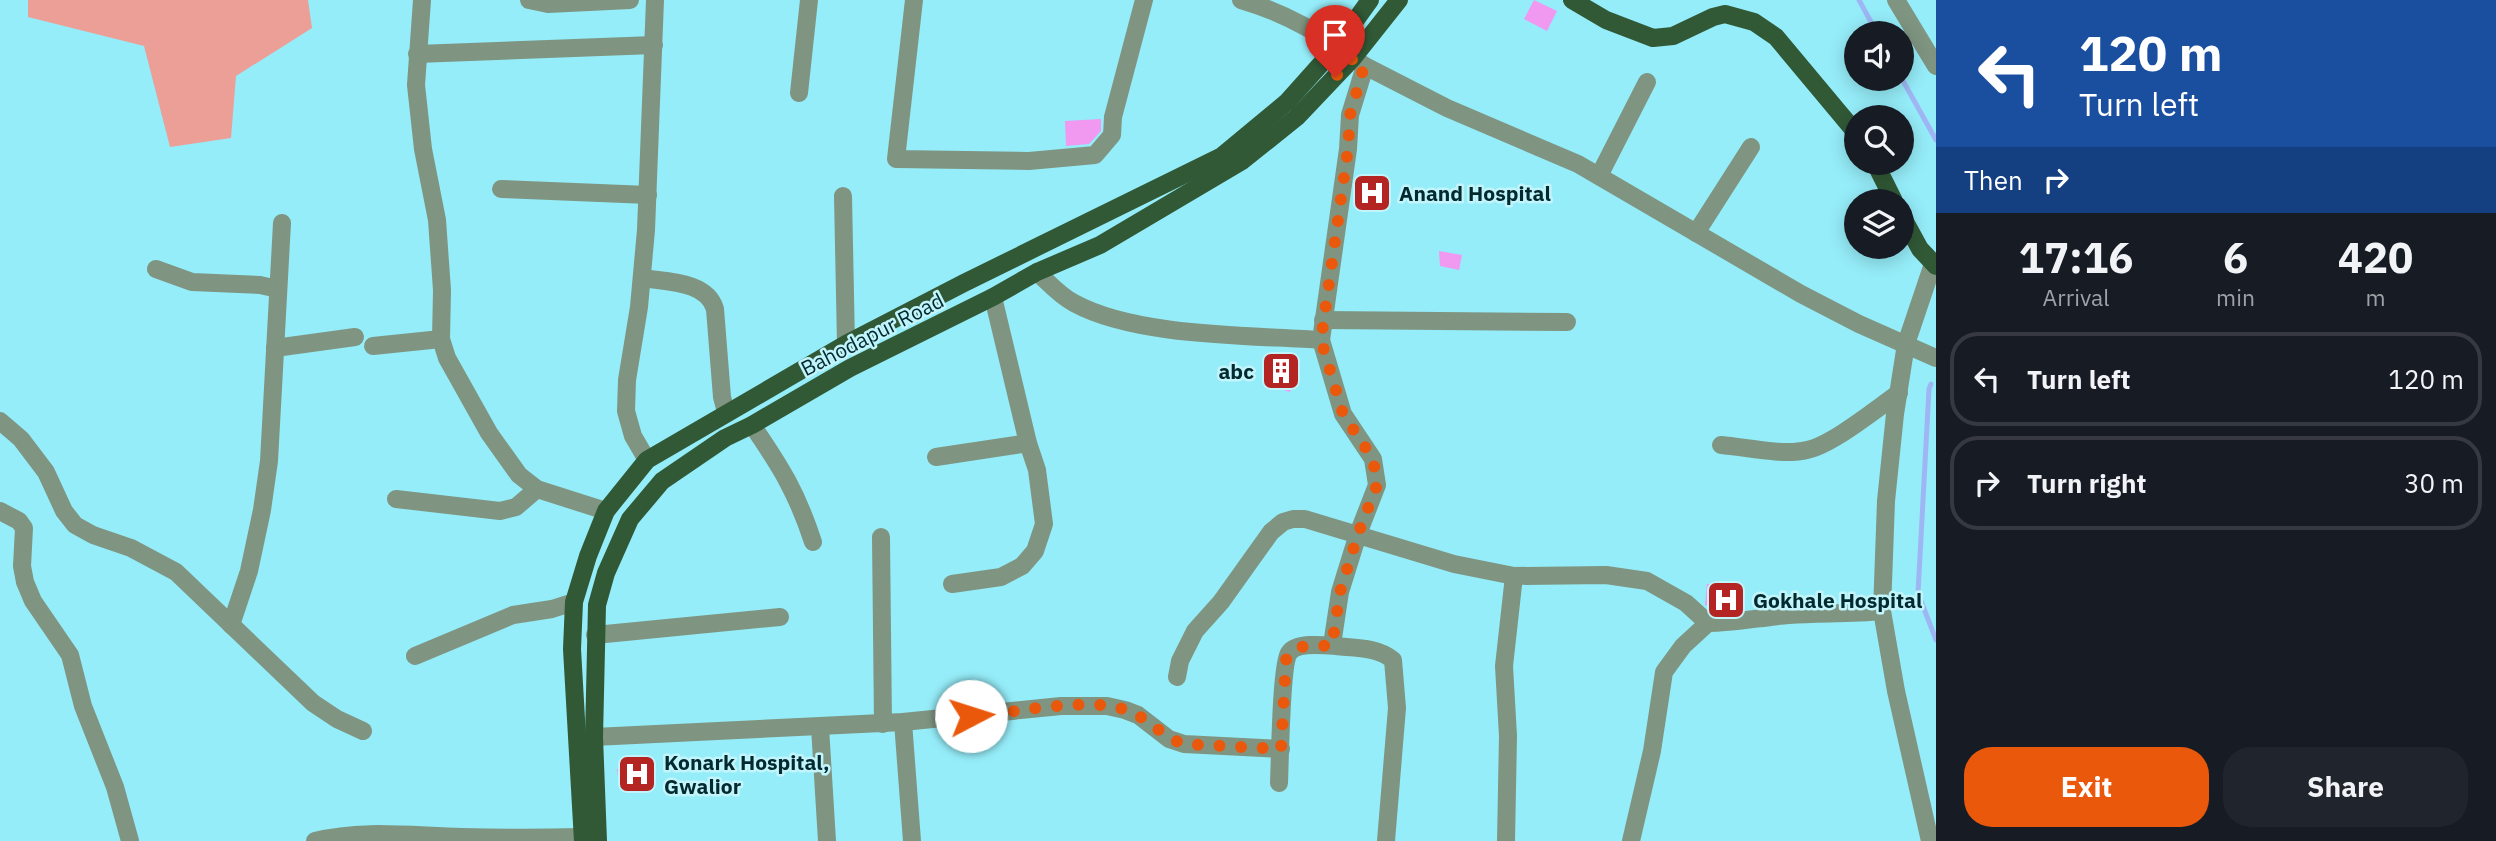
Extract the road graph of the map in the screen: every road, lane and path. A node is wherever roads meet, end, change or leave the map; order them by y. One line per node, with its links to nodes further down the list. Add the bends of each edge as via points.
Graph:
1 (422, 0): 17 (street)
2 (530, 0): 3 (street, via 548,5)
3 (630, 0)
4 (655, 0): 15 (street)
5 (808, 0): 21 (street)
6 (914, 0): 7 (street, via 897,159 1029,161 1095,155 1112,135 1115,106)
7 (1144, 0)
8 (1241, 0): 16 (street, via 1300,23)
9 (1370, 0): 16 (main road)
10 (1399, 0): 19 (main road, Bahodapur Road)
11 (1572, 0): 14 (main road, via 1606,20 1653,38 1673,36)
12 (1730, 0): 14 (main road)
13 (1896, 0): 18 (street)
14 (1713, 17): 22 (main road, via 1725,14 1754,22 1776,37)
15 (654, 45): 17 (street); 26 (street)
16 (1338, 46): 42 (main road, via 1287,102 1222,156)
17 (417, 54): 40 (street, via 418,108 437,220)
18 (1935, 60)
19 (1359, 62): 24 (street, via 1447,108); 33 (main road, Bahodapur Road, via 1242,161 1100,245); 37 (street)
20 (1647, 82): 24 (street)
21 (799, 93)
22 (1844, 118)
23 (1751, 147): 29 (street)
24 (1599, 176): 29 (street)
25 (501, 189): 26 (street)
26 (648, 195): 34 (street)
27 (843, 196): 42 (street)
28 (282, 223): 35 (street)
29 (1696, 233): 43 (street, via 1801,295)
30 (1914, 238): 31 (main road)
31 (1934, 265): 43 (street)
32 (156, 270): 35 (street, via 192,282)
33 (1037, 272): 36 (main road, Bahodapur Road); 41 (street, via 1074,303 1126,321 1172,330)
34 (642, 278): 48 (street, via 690,286 713,300); 54 (street, via 626,411)
35 (278, 289): 45 (street)
36 (993, 298): 50 (main road, Bahodapur Road, via 850,368); 51 (street)
37 (1323, 320): 38 (street); 41 (street)
38 (1567, 322)
39 (355, 337): 45 (street)
40 (441, 339): 44 (street); 55 (street, via 489,433 519,475)
41 (1321, 340): 59 (street, via 1343,414 1377,470 1377,485)
42 (846, 344): 48 (main road)
43 (1906, 344): 46 (street); 47 (street)
44 (373, 346)
45 (275, 348): 68 (street, via 262,510)
46 (1936, 358)
47 (1899, 393): 52 (street, via 1809,450); 65 (street, via 1886,501)
48 (726, 412): 54 (main road)
49 (0, 421): 68 (street, via 40,463 75,525 176,572)
50 (752, 425): 61 (street, via 801,503); 69 (main road, Bahodapur Road, via 662,481 630,519 606,573)
51 (1028, 443): 53 (street); 63 (street, via 1037,470 1044,524 1035,551 1022,566 1001,577)
52 (1721, 445)
53 (936, 457)
54 (647, 460): 58 (main road)
55 (537, 489): 56 (street, via 516,507 500,511); 58 (street)
56 (396, 499)
57 (0, 510): 82 (street, via 24,528 25,582 70,654 83,706 115,787)
58 (606, 511): 64 (main road)
59 (1358, 534): 62 (street, via 1454,564); 70 (street, via 1340,592); 72 (street, via 1305,519 1283,522 1195,631)
60 (881, 537): 74 (street)
61 (813, 542)
62 (1514, 576): 67 (street, via 1605,575 1647,581 1686,603); 86 (street, via 1504,666)
63 (952, 584)
64 (573, 602): 71 (street, via 513,615); 81 (main road, via 572,649)
65 (1882, 611): 67 (street); 88 (street)
66 (780, 617): 69 (street)
67 (1708, 623): 87 (street, via 1683,646 1664,673)
68 (232, 625): 76 (street, via 313,703)
69 (595, 635): 77 (main road, Bahodapur Road)
70 (1332, 646): 78 (street, via 1290,651); 85 (street, via 1372,650 1393,660 1397,708)
71 (415, 656)
72 (1177, 677)
73 (903, 722): 74 (street); 78 (street, via 1061,706 1107,706 1138,715 1169,739 1184,744); 84 (street)
74 (883, 723): 75 (street)
75 (820, 727): 77 (street); 83 (street)
76 (363, 732)
77 (594, 737): 81 (main road, Bahodapur Road)
78 (1281, 749): 79 (street)
79 (1279, 783)
80 (324, 840): 81 (street, via 400,833)
81 (588, 840)
82 (130, 841)
83 (827, 841)
84 (912, 841)
85 (1386, 841)
86 (1506, 841)
87 (1631, 841)
88 (1930, 841)

